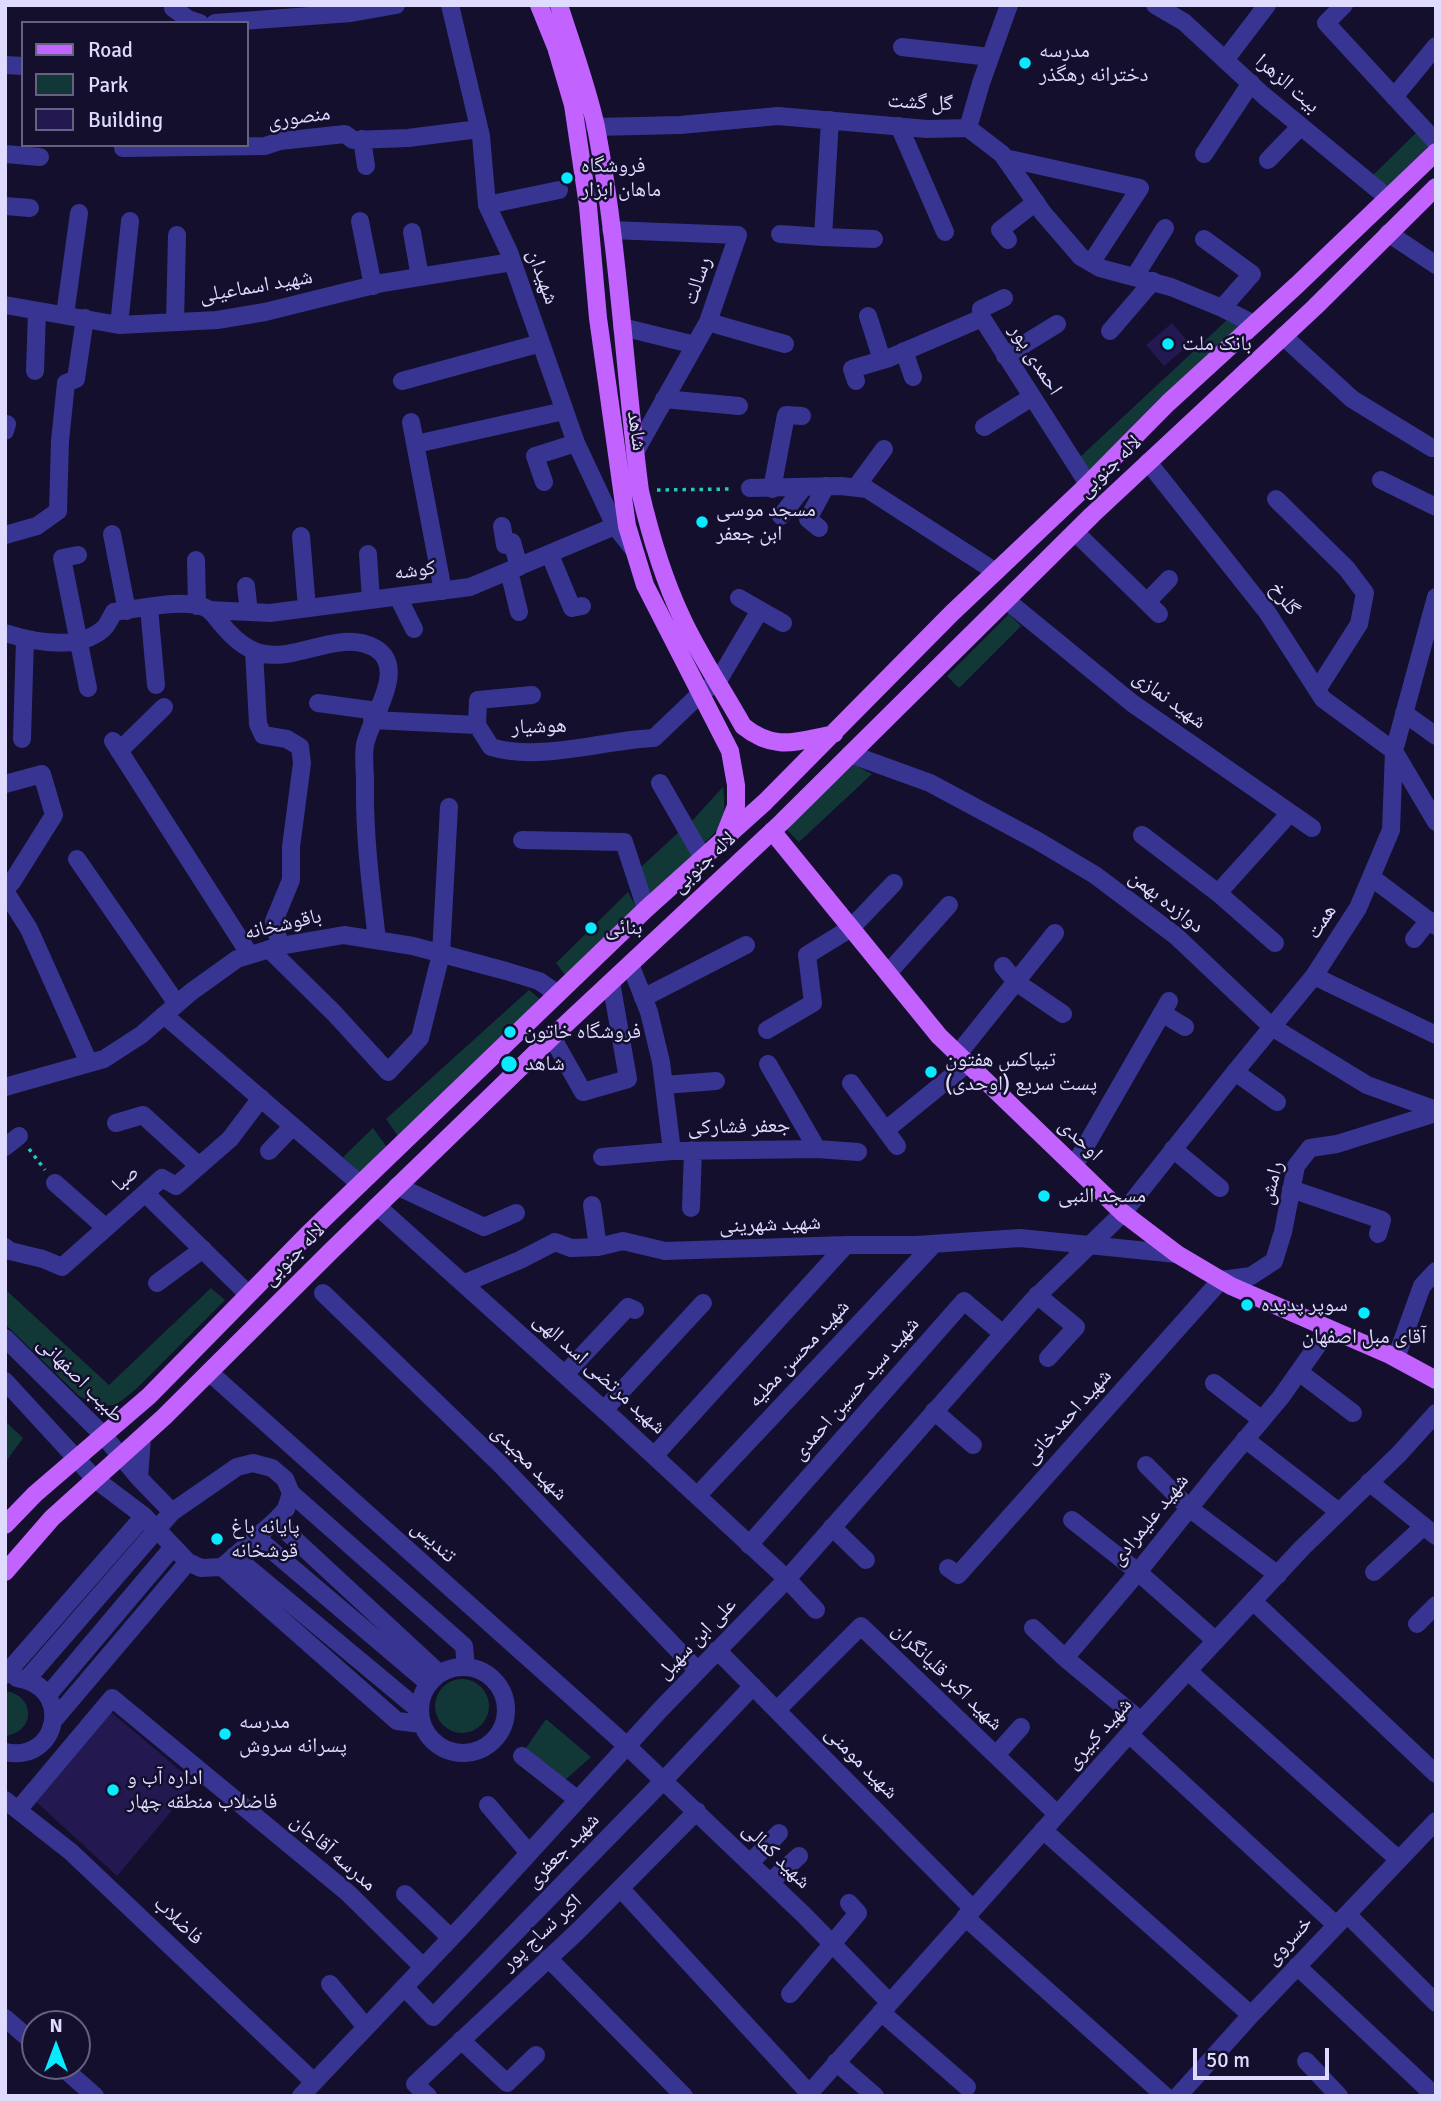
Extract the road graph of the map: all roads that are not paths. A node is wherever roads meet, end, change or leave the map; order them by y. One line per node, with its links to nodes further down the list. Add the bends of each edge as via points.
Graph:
1 (173, 5): 12 (street)
2 (396, 5): 10 (street, via 351,13)
3 (450, 5): 25 (street, شهیدان)
4 (539, 5): 128 (main road, شاهد, via 573,105 617,459)
5 (559, 5): 23 (main road, شاهد)
6 (1009, 5): 16 (street)
7 (1155, 5): 11 (street, بیت الزهرا)
8 (1267, 5): 17 (street)
9 (1344, 5): 19 (street, via 1326,23)
10 (290, 11): 13 (street)
11 (1179, 11): 17 (street, بیت الزهرا, via 1184,22)
12 (194, 21)
13 (228, 21)
14 (1436, 46): 19 (street)
15 (902, 47): 16 (street)
16 (990, 57): 24 (street)
17 (1225, 60): 18 (street, بیت الزهرا)
18 (1251, 83): 22 (street, بیت الزهرا); 33 (street)
19 (1394, 97): 27 (street)
20 (830, 120): 21 (street, گل گشت); 23 (street, گل گشت, via 778,116); 55 (street)
21 (899, 126): 24 (street, گل گشت); 51 (street)
22 (1301, 126): 36 (street); 40 (street, بیت الزهرا)
23 (595, 127): 49 (main road, شاهد)
24 (968, 128): 35 (street, گل گشت)
25 (479, 129): 26 (street, منصوری); 42 (street, شهیدان)
26 (362, 139): 28 (street, منصوری, via 345,134); 37 (street)
27 (1436, 142)
28 (248, 146)
29 (194, 147): 30 (street, منصوری)
30 (123, 148)
31 (1436, 152): 40 (main road, لاله جنوبی)
32 (5, 154): 34 (street)
33 (1204, 154)
34 (40, 157)
35 (1005, 158): 41 (street, گل گشت); 60 (street, via 1140,188)
36 (1268, 160)
37 (366, 166)
38 (1436, 187): 52 (main road, لاله جنوبی)
39 (559, 190): 42 (street)
40 (1388, 198): 79 (main road, لاله جنوبی)
41 (1036, 202): 58 (street, via 1000,230); 60 (street, گل گشت)
42 (486, 205): 59 (street, شهیدان)
43 (5, 206): 44 (street)
44 (30, 208)
45 (79, 213): 70 (street)
46 (130, 221): 77 (street)
47 (360, 222): 65 (street)
48 (1166, 228): 62 (street)
49 (611, 230): 75 (street, رسالت, via 738,235); 78 (main road, شاهد)
50 (412, 232): 63 (street)
51 (945, 232)
52 (1388, 233): 61 (street); 81 (main road, لاله جنوبی)
53 (780, 234): 55 (street)
54 (177, 235): 74 (street)
55 (823, 237): 56 (street)
56 (874, 239)
57 (1204, 239): 68 (street, via 1252,274)
58 (1008, 240)
59 (512, 262): 63 (street, شهید اسماعیلی); 82 (street, شهیدان)
60 (1091, 263): 62 (street, گل گشت)
61 (1436, 265)
62 (1135, 276): 64 (street, گل گشت)
63 (420, 277): 65 (street, شهید اسماعیلی)
64 (1153, 281): 68 (street, گل گشت); 80 (street)
65 (373, 286): 74 (street, شهید اسماعیلی, via 265,312)
66 (1004, 298): 73 (street, via 981,309)
67 (5, 305): 69 (street, شهید اسماعیلی)
68 (1222, 308): 79 (street, گل گشت)
69 (37, 310): 70 (street, شهید اسماعیلی); 89 (street)
70 (65, 315): 72 (street, شهید اسماعیلی)
71 (868, 316): 87 (street)
72 (85, 318): 77 (street, شهید اسماعیلی); 126 (street, via 76,379 66,383 58,511 37,526)
73 (982, 318): 85 (street, احمدی پور); 86 (street, احمدی پور)
74 (175, 322): 77 (street, شهید اسماعیلی)
75 (708, 322): 83 (street); 84 (street, رسالت)
76 (1057, 324): 86 (street)
77 (119, 325)
78 (622, 327): 84 (street); 108 (main road, شاهد)
79 (1251, 327): 88 (main road, via 1233,358 1236,365); 95 (main road, لاله جنوبی)
80 (1110, 331)
81 (1283, 336): 88 (main road, لاله جنوبی); 106 (street, via 1352,399)
82 (541, 343): 91 (street); 97 (street, شهیدان)
83 (785, 344)
84 (695, 345): 94 (street, رسالت)
85 (904, 351): 87 (street, احمدی پور); 90 (street)
86 (1005, 356): 93 (street, احمدی پور)
87 (882, 360): 92 (street, احمدی پور, via 852,369)
88 (1251, 366): 102 (main road, لاله جنوبی)
89 (35, 371)
90 (913, 377)
91 (402, 381)
92 (856, 381)
93 (1032, 397): 101 (street); 112 (street, احمدی پور)
94 (664, 399): 96 (street); 108 (street, رسالت)
95 (1172, 400): 102 (main road, via 1184,397 1191,404); 112 (main road, لاله جنوبی)
96 (739, 405)
97 (564, 411): 104 (street, شهیدان); 105 (street)
98 (802, 416): 117 (street, via 786,415)
99 (411, 422): 105 (street)
100 (5, 424): 103 (street)
101 (984, 427)
102 (1181, 430): 109 (main road, لاله جنوبی)
103 (5, 431)
104 (576, 443): 111 (street, via 535,456); 122 (street, شهیدان)
105 (416, 444): 137 (street)
106 (1432, 448)
107 (884, 449): 114 (street)
108 (635, 452): 158 (main road, شاهد, via 647,521 670,590)
109 (1148, 462): 124 (main road, لاله جنوبی); 161 (street, گلرخ, via 1267,612)
110 (1381, 480): 119 (street)
111 (544, 482)
112 (1088, 484): 134 (main road, لاله جنوبی)
113 (826, 486): 114 (street); 116 (street); 123 (street, via 808,519)
114 (856, 487): 134 (street, via 867,489)
115 (750, 488): 117 (street)
116 (803, 488): 117 (street); 120 (street)
117 (772, 489)
118 (1276, 499): 161 (street, via 1365,593 1359,624)
119 (1436, 507)
120 (781, 516)
121 (502, 526): 133 (street, via 505,545 512,542)
122 (615, 526): 128 (street, شهیدان); 131 (street, کوشه)
123 (819, 528)
124 (1075, 532): 135 (street, via 1153,608); 142 (main road, لاله جنوبی)
125 (112, 534): 148 (street)
126 (5, 536)
127 (301, 536): 146 (street)
128 (634, 550): 162 (main road, شاهد, via 645,584)
129 (368, 554): 141 (street)
130 (78, 555): 156 (street, via 62,558 62,600)
131 (550, 555): 133 (street, کوشه); 143 (street, via 572,608)
132 (196, 560): 145 (street)
133 (514, 569): 137 (street, کوشه, via 470,587); 150 (street)
134 (996, 572): 169 (main road, لاله جنوبی)
135 (1169, 579)
136 (246, 586): 149 (street)
137 (443, 591): 138 (street, کوشه)
138 (398, 597): 141 (street, کوشه); 153 (street)
139 (1436, 597): 151 (street, همت)
140 (739, 598): 147 (street)
141 (371, 600): 146 (street, کوشه)
142 (1006, 600): 173 (main road, لاله جنوبی); 177 (street, شهید نمازی, via 1132,703)
143 (582, 606)
144 (149, 608): 145 (street, کوشه, via 187,603); 148 (street, کوشه); 159 (street)
145 (203, 608): 149 (street, کوشه); 157 (street)
146 (307, 608): 149 (street, کوشه)
147 (760, 610): 152 (street); 158 (street)
148 (127, 611): 156 (street, via 114,612 104,629)
149 (249, 612)
150 (519, 612)
151 (1433, 621): 166 (street, همت)
152 (783, 623)
153 (414, 629)
154 (5, 633): 155 (street)
155 (25, 639): 156 (street, via 61,643); 171 (street)
156 (78, 639): 160 (street)
157 (254, 651): 167 (street, via 283,655 337,643 373,647 383,655 390,679); 199 (street, via 258,724 263,735 287,739 300,747 302,763 291,880 274,921)
158 (718, 681): 162 (street, هوشیار); 169 (main road, شاهد, via 743,726 757,737 793,742)
159 (156, 685)
160 (88, 688)
161 (1317, 690): 172 (street, گلرخ)
162 (700, 694): 168 (street, هوشیار, via 654,738 594,747 509,753 491,747); 183 (main road, شاهد, via 730,751 736,785 736,806)
163 (532, 695): 168 (street, via 478,700)
164 (318, 703): 167 (street)
165 (164, 707): 201 (street, via 116,746)
166 (1404, 713): 170 (street); 172 (street, همت)
167 (375, 716): 168 (street); 196 (street, via 365,746 364,823)
168 (477, 725)
169 (834, 734): 183 (main road, لاله جنوبی)
170 (1436, 736)
171 (22, 739)
172 (1394, 751): 178 (street); 186 (street, همت, via 1391,830)
173 (850, 754): 180 (main road, لاله جنوبی); 213 (street, دوازده بهمن, via 930,783 1095,875 1176,936)
174 (660, 783): 184 (street)
175 (5, 784): 188 (street, via 42,774 54,815)
176 (449, 807): 200 (street)
177 (1290, 813): 179 (street, شهید نمازی); 189 (street)
178 (1436, 822)
179 (1312, 828)
180 (772, 831): 193 (main road, اوحدی); 202 (main road, لاله جنوبی)
181 (1142, 835): 189 (street)
182 (522, 840): 191 (street, via 624,842)
183 (720, 843): 184 (main road, لاله جنوبی)
184 (704, 858): 191 (main road, لاله جنوبی)
185 (77, 859): 210 (street)
186 (1371, 877): 192 (street); 205 (street, همت, via 1358,908)
187 (894, 883): 193 (street)
188 (5, 890): 218 (street, via 29,929)
189 (1218, 893): 197 (street)
190 (949, 905): 204 (street)
191 (646, 909): 208 (main road, لاله جنوبی)
192 (1432, 923): 195 (street)
193 (851, 928): 204 (main road, اوحدی); 214 (street, via 807,955 813,1003)
194 (1055, 933): 207 (street, via 1029,955)
195 (1414, 939)
196 (377, 940): 199 (street, باقوشخانه, via 344,935); 200 (street, باقوشخانه)
197 (1275, 943)
198 (746, 945): 209 (street)
199 (275, 947): 200 (street, via 388,1072 420,1038); 201 (street, باقوشخانه)
200 (441, 954): 208 (street, باقوشخانه, via 539,981)
201 (250, 955): 210 (street, باقوشخانه, via 237,958)
202 (630, 964): 206 (main road, لاله جنوبی); 209 (street, جعفر فشارکی)
203 (1003, 965): 207 (street)
204 (888, 973): 217 (main road, اوحدی)
205 (1314, 976): 213 (street, همت); 215 (street)
206 (611, 982): 216 (main road, لاله جنوبی); 216 (street, via 628,1079 583,1092)
207 (1016, 982): 211 (street); 217 (street)
208 (558, 994): 242 (main road, لاله جنوبی)
209 (643, 998): 223 (street, جعفر فشارکی)
210 (171, 1009): 218 (street, باقوشخانه, via 141,1035 104,1059); 225 (street)
211 (1063, 1014)
212 (1185, 1027): 240 (street, via 1165,1007)
213 (1272, 1027): 220 (street, همت); 227 (street, دوازده بهمن, via 1367,1086)
214 (767, 1030)
215 (1436, 1035)
216 (552, 1037): 243 (main road, لاله جنوبی)
217 (963, 1058): 230 (street); 240 (main road, اوحدی)
218 (89, 1063): 224 (street, باقوشخانه)
219 (768, 1064): 232 (street, جعفر فشارکی)
220 (1235, 1072): 226 (street); 233 (street, همت)
221 (716, 1081): 223 (street)
222 (851, 1083): 230 (street)
223 (664, 1085): 236 (street, جعفر فشارکی)
224 (5, 1087)
225 (261, 1098): 229 (street); 239 (street, صبا, via 230,1139)
226 (1277, 1102)
227 (1436, 1112): 245 (street, رامش, via 1337,1144 1310,1148 1296,1166)
228 (116, 1123): 239 (street, via 143,1115)
229 (293, 1126): 235 (street); 242 (street)
230 (887, 1129): 231 (street)
231 (897, 1146)
232 (817, 1149): 234 (street, جعفر فشارکی); 237 (street)
233 (1173, 1149): 244 (street); 251 (street, همت)
234 (693, 1150): 236 (street, جعفر فشارکی); 249 (street)
235 (269, 1151)
236 (672, 1151): 238 (street)
237 (858, 1152)
238 (602, 1157)
239 (199, 1166): 246 (street, صبا, via 176,1186 162,1178)
240 (1074, 1166): 251 (main road, اوحدی)
241 (55, 1183): 252 (street)
242 (360, 1184): 266 (main road, لاله جنوبی)
243 (397, 1186): 248 (main road, لاله جنوبی); 250 (street, via 484,1227)
244 (1220, 1188)
245 (1291, 1189): 253 (street, via 1382,1220); 262 (street, رامش, via 1274,1261 1251,1276)
246 (145, 1193): 252 (street, صبا); 259 (street)
247 (592, 1205): 258 (street)
248 (377, 1206): 264 (street, شهید مرتضی اسد الهی); 275 (main road, لاله جنوبی)
249 (691, 1208)
250 (516, 1213)
251 (1123, 1213): 255 (street, علی ابن سهیل); 260 (main road, اوحدی)
252 (106, 1228): 257 (street, صبا, via 62,1267)
253 (1378, 1234)
254 (934, 1244): 255 (street, شهید شهرینی, via 1020,1238); 256 (street, شهید شهرینی); 299 (street, شهید محسن مطیه)
255 (1089, 1244): 260 (street, شهید شهرینی); 267 (street, علی ابن سهیل)
256 (846, 1245): 258 (street, شهید شهرینی, via 665,1251 623,1241); 291 (street)
257 (5, 1247)
258 (598, 1247): 264 (street, شهید شهرینی, via 571,1248 555,1242)
259 (203, 1249): 263 (street); 266 (street)
260 (1177, 1254): 262 (main road, اوحدی)
261 (1436, 1271): 274 (street, via 1422,1286)
262 (1221, 1280): 270 (main road, اوحدی); 316 (street, شهید احمدخانی, via 958,1575)
263 (157, 1283)
264 (465, 1283): 277 (street, شهید مرتضی اسد الهی)
265 (323, 1293): 331 (street, شهید مجیدی, via 501,1465)
266 (248, 1294): 286 (main road, لاله جنوبی, via 149,1396)
267 (1037, 1295): 271 (street, علی ابن سهیل); 273 (street, via 1076,1327)
268 (703, 1303): 281 (street)
269 (635, 1310): 277 (street, via 628,1307)
270 (1329, 1329): 274 (main road, اوحدی); 276 (street, شهید علیمرادی)
271 (1003, 1334): 282 (street, علی ابن سهیل); 311 (street, شهید سید حسین احمدی, via 964,1301)
272 (5, 1338): 286 (street, طبیب اصفهانی)
273 (1048, 1358)
274 (1396, 1358): 278 (main road, اوحدی)
275 (209, 1372): 287 (main road, لاله جنوبی); 343 (street, تندیس)
276 (1299, 1372): 283 (street); 285 (street, شهید علیمرادی)
277 (565, 1374): 281 (street, شهید مرتضی اسد الهی)
278 (1436, 1380)
279 (5, 1381): 292 (street)
280 (1214, 1383): 285 (street)
281 (604, 1410): 291 (street, شهید مرتضی اسد الهی)
282 (934, 1411): 289 (street); 308 (street, علی ابن سهیل)
283 (1353, 1413)
284 (1436, 1413): 296 (street, شهید کبیری)
285 (1262, 1420): 288 (street, شهید علیمرادی)
286 (103, 1435): 290 (street, طبیب اصفهانی); 292 (main road, لاله جنوبی)
287 (142, 1437): 290 (main road, لاله جنوبی); 294 (street)
288 (1245, 1439): 301 (street, شهید علیمرادی); 303 (street)
289 (973, 1445)
290 (122, 1455): 294 (street, طبیب اصفهانی); 295 (main road, لاله جنوبی)
291 (654, 1455): 299 (street, شهید مرتضی اسد الهی)
292 (76, 1458): 295 (street); 307 (main road, لاله جنوبی)
293 (1146, 1465): 301 (street)
294 (139, 1478): 302 (street, طبیب اصفهانی)
295 (94, 1479): 298 (street); 300 (main road, لاله جنوبی)
296 (1369, 1482): 303 (street, شهید کبیری); 309 (street)
297 (291, 1493): 302 (street, via 285,1479 272,1468 253,1463 237,1467); 305 (street, via 286,1509); 330 (street, via 464,1646)
298 (117, 1494): 300 (street); 306 (street)
299 (697, 1496): 311 (street, شهید مرتضی اسد الهی)
300 (74, 1497): 317 (main road, لاله جنوبی)
301 (1189, 1508): 318 (street, شهید علیمرادی); 320 (street)
302 (172, 1511): 306 (street)
303 (1339, 1512): 320 (street, شهید کبیری)
304 (1072, 1520): 318 (street)
305 (275, 1521): 310 (street); 334 (street)
306 (150, 1522): 312 (street); 333 (street); 335 (street)
307 (5, 1525)
308 (832, 1527): 313 (street); 321 (street, علی ابن سهیل)
309 (1430, 1531): 319 (street)
310 (256, 1537): 314 (street); 334 (street)
311 (749, 1545): 321 (street, شهید مرتضی اسد الهی)
312 (173, 1547): 315 (street); 337 (street)
313 (866, 1560)
314 (228, 1561): 315 (street, via 201,1567); 339 (street, via 397,1721)
315 (188, 1562): 340 (street)
316 (948, 1567)
317 (5, 1572)
318 (1138, 1572): 327 (street); 329 (street, شهید علیمرادی)
319 (1374, 1572)
320 (1278, 1574): 322 (street, شهید کبیری)
321 (787, 1579): 324 (street, شهید مرتضی اسد الهی); 328 (street, علی ابن سهیل)
322 (1253, 1601): 327 (street, شهید کبیری); 347 (street)
323 (1436, 1605): 325 (street)
324 (816, 1610)
325 (1417, 1624)
326 (1032, 1628): 329 (street)
327 (1216, 1640): 332 (street, شهید کبیری)
328 (717, 1650): 331 (street, علی ابن سهیل); 336 (street, شهید مومنی)
329 (1065, 1658): 342 (street)
330 (466, 1667): 334 (street, via 452,1668); 339 (street, via 480,1670 501,1688 506,1716 494,1741 468,1754 453,1753 434,1742)
331 (698, 1671): 343 (street, علی ابن سهیل)
332 (1188, 1671): 342 (street, شهید کبیری); 359 (street)
333 (5, 1677): 335 (street)
334 (434, 1678): 339 (street, via 421,1696)
335 (27, 1679): 337 (street)
336 (753, 1686): 338 (street, شهید مومنی); 348 (street, شهید جعفری)
337 (48, 1695): 340 (street)
338 (777, 1710): 345 (street, شهید اکبر قلیانگران, via 861,1626); 365 (street, شهید مومنی)
339 (420, 1717)
340 (54, 1720): 344 (street, via 50,1733 32,1751)
341 (1021, 1727): 345 (street)
342 (1135, 1728): 353 (street, شهید کبیری); 366 (street)
343 (627, 1746): 348 (street, شهید کمالی); 349 (street, علی ابن سهیل)
344 (5, 1752)
345 (996, 1755): 353 (street, شهید اکبر قلیانگران)
346 (522, 1756): 349 (street)
347 (1436, 1774)
348 (664, 1780): 352 (street, شهید کمالی); 373 (street, شهید جعفری, via 433,2017)
349 (578, 1800): 357 (street, علی ابن سهیل)
350 (12, 1805): 371 (street, مدرسه آقاجان, via 112,1698 348,1893); 386 (street, فاضلاب, via 71,1852)
351 (488, 1805): 357 (street)
352 (697, 1811): 360 (street, شهید کمالی); 362 (street, اکبر نساج پور)
353 (1057, 1814): 354 (street, شهید کبیری)
354 (1043, 1830): 365 (street, شهید کبیری); 377 (street)
355 (779, 1833): 360 (street)
356 (1432, 1834): 359 (street, خسروی)
357 (529, 1853): 367 (street, علی ابن سهیل)
358 (799, 1856): 361 (street)
359 (1399, 1860): 366 (street, خسروی)
360 (750, 1863): 361 (street, شهید کمالی)
361 (770, 1882): 368 (street, شهید کمالی)
362 (621, 1889): 369 (street, اکبر نساج پور); 389 (street)
363 (405, 1894): 367 (street)
364 (849, 1903): 368 (street, via 858,1913)
365 (969, 1913): 376 (street, شهید کبیری); 394 (street, شهید مومنی)
366 (1342, 1920): 370 (street, خسروی); 375 (street)
367 (451, 1938): 371 (street, علی ابن سهیل)
368 (833, 1944): 374 (street); 376 (street, شهید کمالی)
369 (548, 1958): 381 (street, اکبر نساج پور); 392 (street)
370 (1297, 1966): 377 (street, خسروی); 397 (street)
371 (423, 1967): 373 (street, علی ابن سهیل)
372 (330, 1984): 379 (street)
373 (404, 1987): 379 (street, علی ابن سهیل)
374 (790, 1994)
375 (1436, 2003)
376 (885, 2006): 383 (street, شهید کبیری); 387 (street, شهید کمالی)
377 (1251, 2015): 395 (street, خسروی)
378 (5, 2018): 380 (street)
379 (366, 2027): 386 (street, علی ابن سهیل)
380 (21, 2032)
381 (461, 2040): 382 (street, via 507,2083); 388 (street, اکبر نساج پور)
382 (536, 2054)
383 (836, 2062): 389 (street, شهید کبیری); 393 (street)
384 (1306, 2062): 396 (street)
385 (77, 2080): 390 (street)
386 (314, 2082): 391 (street, علی ابن سهیل)
387 (967, 2087)
388 (422, 2090)
389 (808, 2095)
390 (95, 2096)
391 (302, 2096)
392 (684, 2096)
393 (875, 2096)
394 (1165, 2096)
395 (1178, 2096)
396 (1339, 2096)
397 (1435, 2096)

